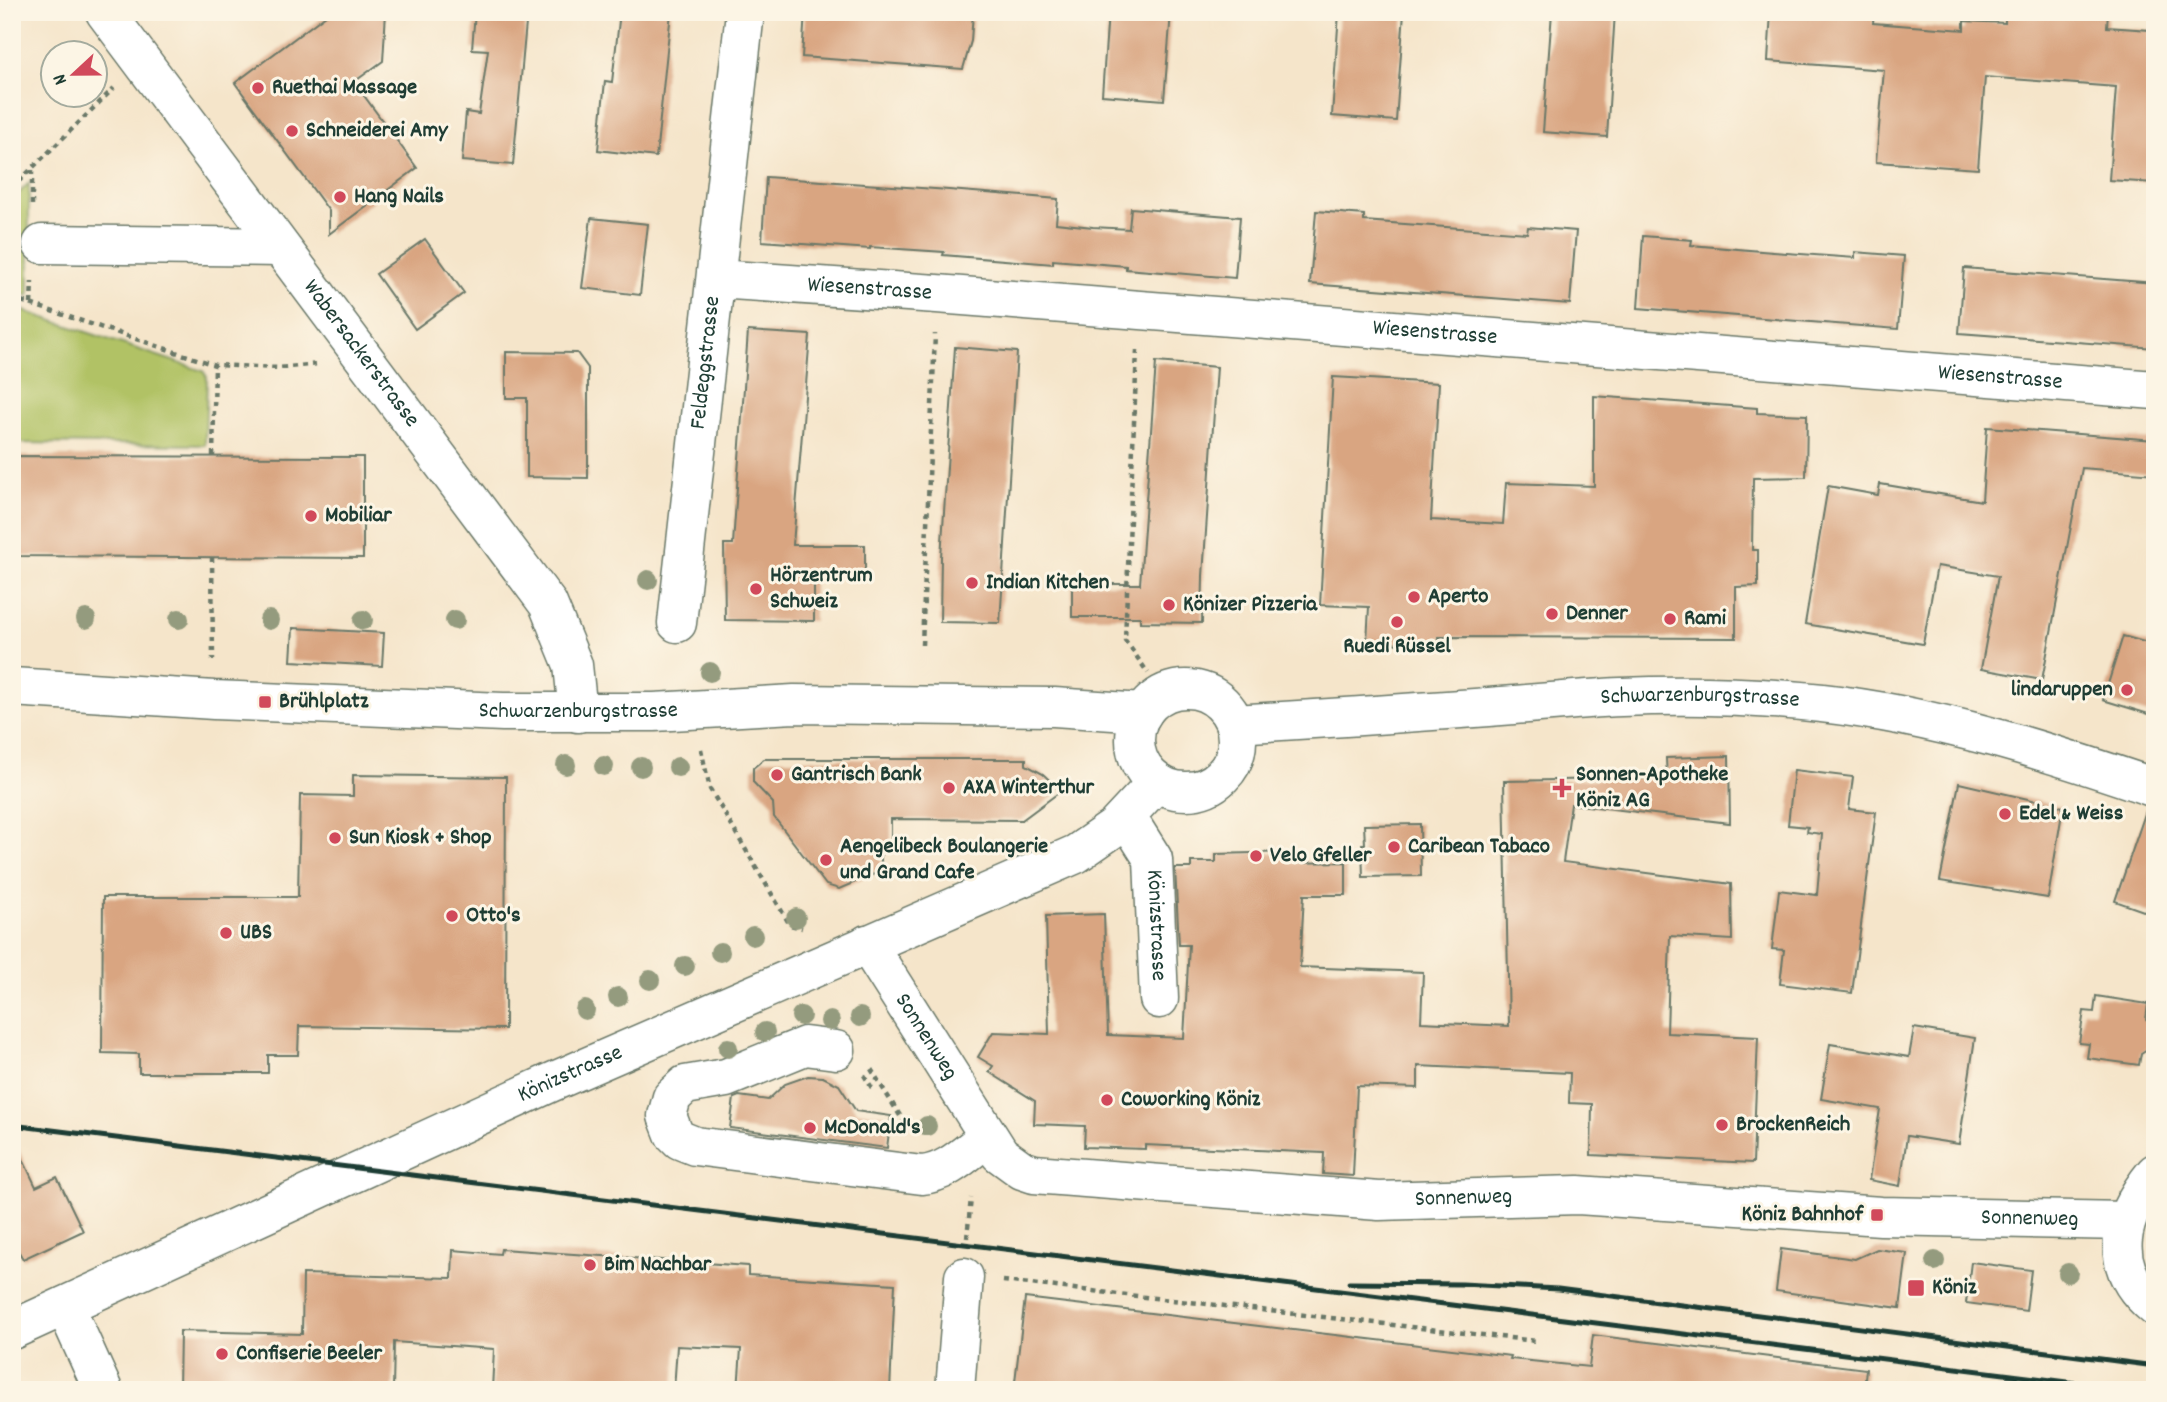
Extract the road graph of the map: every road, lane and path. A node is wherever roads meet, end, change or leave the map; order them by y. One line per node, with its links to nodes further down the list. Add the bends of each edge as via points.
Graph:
1 (105, 12): 3 (street, Wabersackerstrasse)
2 (745, 12): 7 (street, Feldeggstrasse)
3 (142, 60): 4 (path); 6 (street, Wabersackerstrasse)
4 (12, 188)
5 (42, 244): 6 (street)
6 (280, 247): 11 (street, Wabersackerstrasse)
7 (716, 279): 8 (street, Wiesenstrasse); 16 (street, Feldeggstrasse)
8 (937, 294): 10 (street, Wiesenstrasse); 18 (path)
9 (12, 298): 12 (path)
10 (1139, 310): 13 (street, Wiesenstrasse); 20 (path, via 1125,640)
11 (364, 360): 12 (path, via 279,368); 22 (street, Wabersackerstrasse, via 548,604 573,665)
12 (215, 365): 14 (path)
13 (2155, 390)
14 (213, 456)
15 (212, 557): 17 (path)
16 (677, 623)
17 (213, 627)
18 (922, 645)
19 (12, 687): 22 (street, Schwarzenburgstrasse)
20 (1153, 704): 21 (street, Schwarzenburgstrasse, via 808,704); 23 (street, via 1180,689 1198,690 1214,696); 24 (street, via 1136,729 1136,746 1140,763)
21 (693, 710): 22 (street, Schwarzenburgstrasse); 27 (path, via 713,796 790,925)
22 (578, 713)
23 (1235, 724): 24 (street, via 1235,758 1214,783 1181,791); 25 (street, Schwarzenburgstrasse, via 1622,697 1758,698 1824,703 1983,733 2083,771)
24 (1157, 782): 26 (street, Könizstrasse)
25 (2155, 788)
26 (1126, 816): 28 (street, Könizstrasse, via 1076,853); 29 (street, Könizstrasse, via 1153,859)
27 (803, 928)
28 (867, 944): 33 (street, Sonnenweg); 38 (street, Könizstrasse, via 550,1083)
29 (1159, 999)
30 (855, 1062): 31 (path); 32 (path); 33 (street, via 805,1046 726,1078 685,1085 672,1097 667,1116 674,1134 695,1146 922,1175 943,1170)
31 (872, 1088)
32 (904, 1122)
33 (988, 1136): 35 (street, Sonnenweg, via 1010,1163 1034,1174 1379,1201 1578,1195 1904,1217)
34 (2155, 1173): 35 (street, via 2136,1197)
35 (2126, 1221): 37 (street, via 2124,1260)
36 (964, 1276): 40 (path); 42 (street)
37 (2148, 1293)
38 (65, 1306): 39 (street, Könizstrasse); 41 (street)
39 (12, 1330)
40 (1536, 1341)
41 (103, 1390)
42 (955, 1390)

